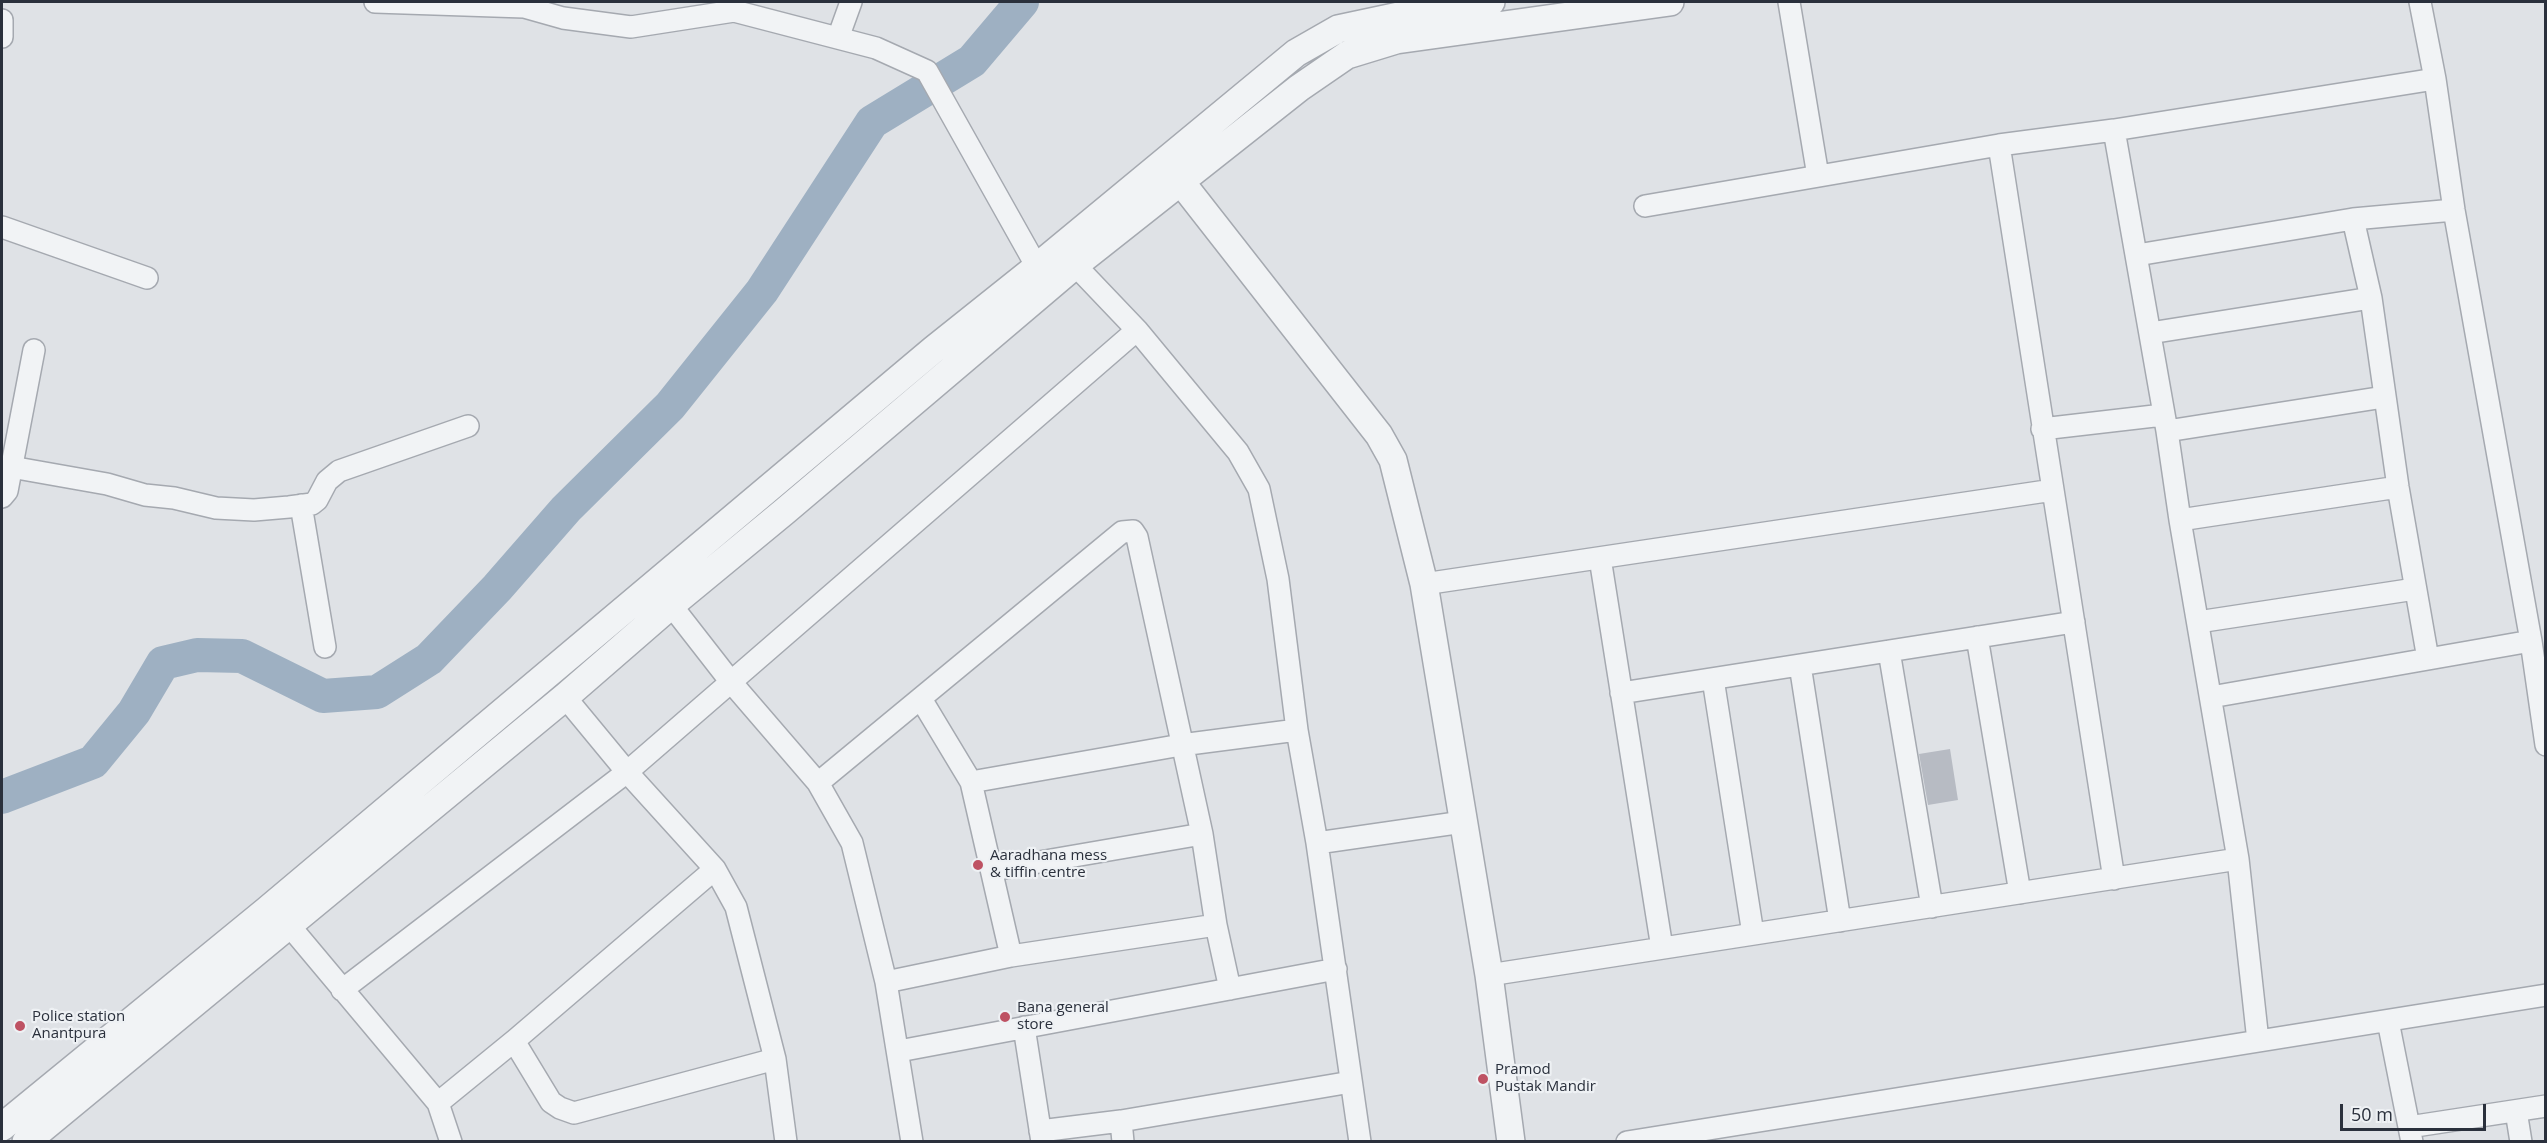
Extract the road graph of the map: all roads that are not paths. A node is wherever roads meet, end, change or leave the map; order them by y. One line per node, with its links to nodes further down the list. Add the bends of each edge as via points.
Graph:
1 (375, 2): 7 (street)
2 (851, 2): 11 (street)
3 (1491, 2): 15 (street, via 1338,29 1296,53)
4 (1670, 2): 17 (street, via 1396,40 1347,55)
5 (1789, 2): 16 (street)
6 (2420, 2): 12 (street)
7 (525, 4): 8 (street, via 563,18 631,27)
8 (708, 8): 11 (street)
9 (2, 20): 10 (street)
10 (2, 37)
11 (838, 38): 24 (street, via 876,48 927,71)
12 (2435, 79): 13 (street); 19 (street)
13 (2114, 130): 14 (street); 22 (street)
14 (1999, 145): 16 (street); 33 (street)
15 (1160, 164): 17 (street); 24 (street)
16 (1818, 176): 18 (street)
17 (1181, 182): 23 (street); 41 (street, via 1379,435 1393,460)
18 (1645, 207)
19 (2454, 210): 20 (street); 47 (street)
20 (2353, 219): 22 (street); 26 (street)
21 (2, 227): 25 (street)
22 (2137, 255): 28 (street)
23 (1075, 265): 27 (street); 43 (street, via 785,511)
24 (1037, 267): 43 (street, via 933,350)
25 (147, 278)
26 (2371, 298): 28 (street); 30 (street)
27 (1137, 330): 53 (street); 58 (street, via 1238,452 1259,489 1278,579)
28 (2150, 333): 31 (street)
29 (33, 350): 34 (street)
30 (2384, 397): 31 (street); 35 (street)
31 (2165, 423): 33 (street); 39 (street)
32 (468, 426): 38 (street, via 339,471 327,481 317,500)
33 (2042, 429): 36 (street)
34 (11, 467): 37 (street, via 7,491); 38 (street, via 216,508 254,510)
35 (2398, 487): 39 (street); 42 (street)
36 (2053, 490): 40 (street); 44 (street)
37 (2, 497)
38 (301, 505): 48 (street)
39 (2180, 520): 45 (street)
40 (1600, 558): 41 (street); 54 (street)
41 (1424, 584): 64 (street)
42 (2415, 589): 45 (street); 50 (street)
43 (660, 597): 53 (street); 55 (street); 95 (street)
44 (2074, 622): 46 (street); 70 (street)
45 (2198, 622): 56 (street)
46 (1977, 637): 49 (street); 71 (street)
47 (2531, 641): 50 (street); 60 (street)
48 (325, 647)
49 (1888, 651): 51 (street); 72 (street)
50 (2428, 659): 56 (street)
51 (1800, 665): 52 (street); 73 (street)
52 (1713, 679): 54 (street); 76 (street)
53 (731, 682): 61 (street); 63 (street)
54 (1621, 693): 77 (street)
55 (565, 697): 61 (street); 74 (street)
56 (2211, 697): 67 (street)
57 (921, 699): 59 (street, via 1122,532 1133,531); 62 (street); 63 (street)
58 (1297, 730): 59 (street); 66 (street)
59 (1181, 745): 62 (street); 65 (street)
60 (2546, 745)
61 (627, 772): 68 (street); 83 (street)
62 (971, 782): 69 (street)
63 (818, 783): 81 (street, via 852,843)
64 (1463, 822): 66 (street); 80 (street)
65 (1202, 834): 69 (street); 75 (street)
66 (1317, 843): 79 (street)
67 (2238, 859): 70 (street); 88 (street)
68 (715, 869): 87 (street); 90 (street, via 736,907)
69 (993, 870): 78 (street)
70 (2114, 879): 71 (street)
71 (2020, 893): 72 (street)
72 (1932, 907): 73 (street)
73 (1840, 921): 76 (street)
74 (288, 924): 83 (street); 100 (street)
75 (1216, 925): 78 (street); 82 (street)
76 (1753, 934): 77 (street)
77 (1662, 948): 80 (street)
78 (1011, 957): 81 (street)
79 (1336, 969): 82 (street); 91 (street)
80 (1489, 975): 105 (street)
81 (886, 982): 89 (street)
82 (1230, 989): 86 (street)
83 (342, 990): 92 (street)
84 (2546, 995): 85 (street)
85 (2388, 1021): 88 (street); 97 (street)
86 (1024, 1027): 89 (street); 98 (street)
87 (514, 1041): 90 (street, via 551,1102 574,1113); 92 (street)
88 (2258, 1041): 99 (street)
89 (899, 1050): 103 (street)
90 (775, 1059): 102 (street)
91 (1351, 1083): 96 (street); 104 (street)
92 (438, 1103): 101 (street)
93 (2546, 1106): 94 (street)
94 (2516, 1111): 97 (street); 107 (street)
95 (2, 1127)
96 (1122, 1131): 98 (street)
97 (2411, 1134)
98 (1041, 1136)
99 (1680, 1138): 106 (street)
100 (26, 1142)
101 (450, 1142)
102 (786, 1142)
103 (912, 1142)
104 (1360, 1142)
105 (1511, 1142)
106 (1627, 1142)
107 (2521, 1142)

